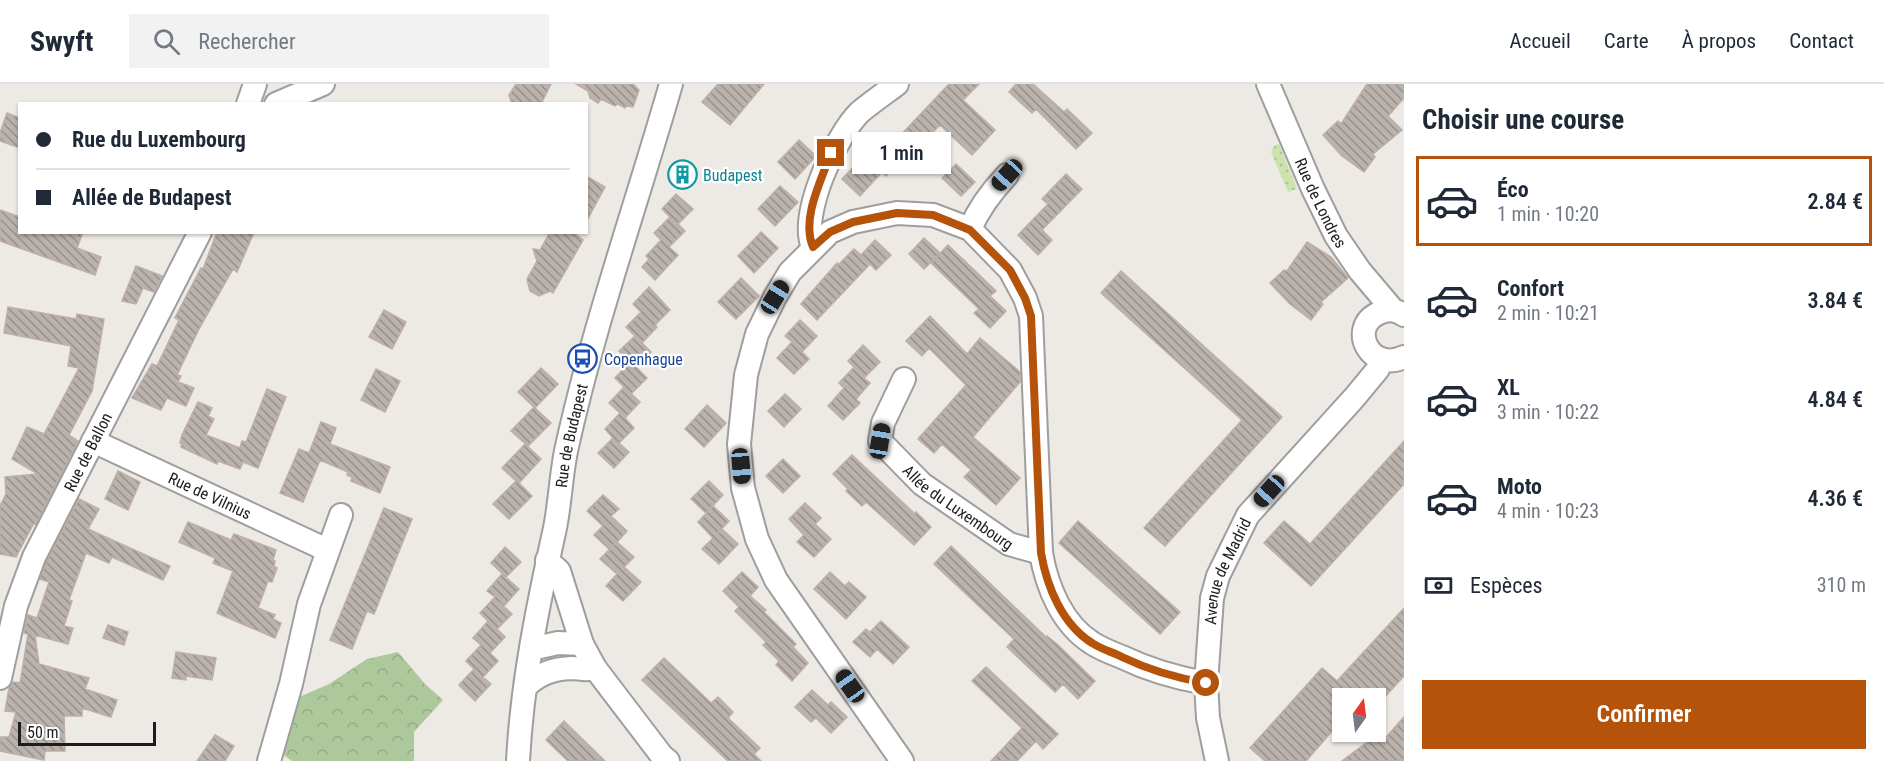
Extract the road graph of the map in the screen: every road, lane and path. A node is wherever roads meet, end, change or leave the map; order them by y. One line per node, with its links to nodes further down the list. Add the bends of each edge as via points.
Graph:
1 (255, 84): 6 (street)
2 (319, 84): 7 (street)
3 (671, 84): 20 (street, Rue de Budapest, via 597,330 566,453)
4 (897, 84): 11 (street, via 859,113 831,153 811,212)
5 (1268, 84): 12 (street, Rue de Londres, via 1336,236 1360,271)
6 (249, 102)
7 (280, 102)
8 (1007, 175): 9 (street, via 989,194)
9 (970, 230): 11 (street, via 933,215 897,213 853,222 830,232); 19 (street, via 1010,270 1031,316)
10 (199, 234): 16 (street, Rue de Ballon)
11 (813, 247): 30 (street, via 775,297 754,344 746,375 739,444 743,488 757,539 776,580)
12 (1399, 313): 14 (street, via 1384,311 1367,323 1365,343 1371,354)
13 (1404, 357): 14 (street)
14 (1381, 359): 25 (street, Avenue de Madrid, via 1378,369 1354,398 1248,515 1218,576 1212,598)
15 (904, 379): 19 (street, Allée du Luxembourg, via 883,423 880,441 922,484 1009,544)
16 (93, 441): 18 (street, Rue de Vilnius); 24 (street, Rue de Ballon, via 33,557 16,606)
17 (341, 515): 18 (street)
18 (327, 550): 27 (street, via 309,604)
19 (1041, 553): 25 (street, via 1045,577 1056,602 1092,643 1149,670)
20 (547, 560): 21 (street, via 559,572); 22 (street, Rue de Budapest)
21 (582, 644): 22 (street, via 558,643); 23 (street)
22 (531, 649): 26 (street, Rue de Budapest)
23 (595, 668): 26 (street, via 547,672); 29 (street)
24 (0, 678)
25 (1206, 683): 31 (street, Avenue de Madrid)
26 (525, 686): 28 (street, Rue de Budapest)
27 (269, 761)
28 (518, 761)
29 (668, 761)
30 (902, 761)
31 (1217, 761)

